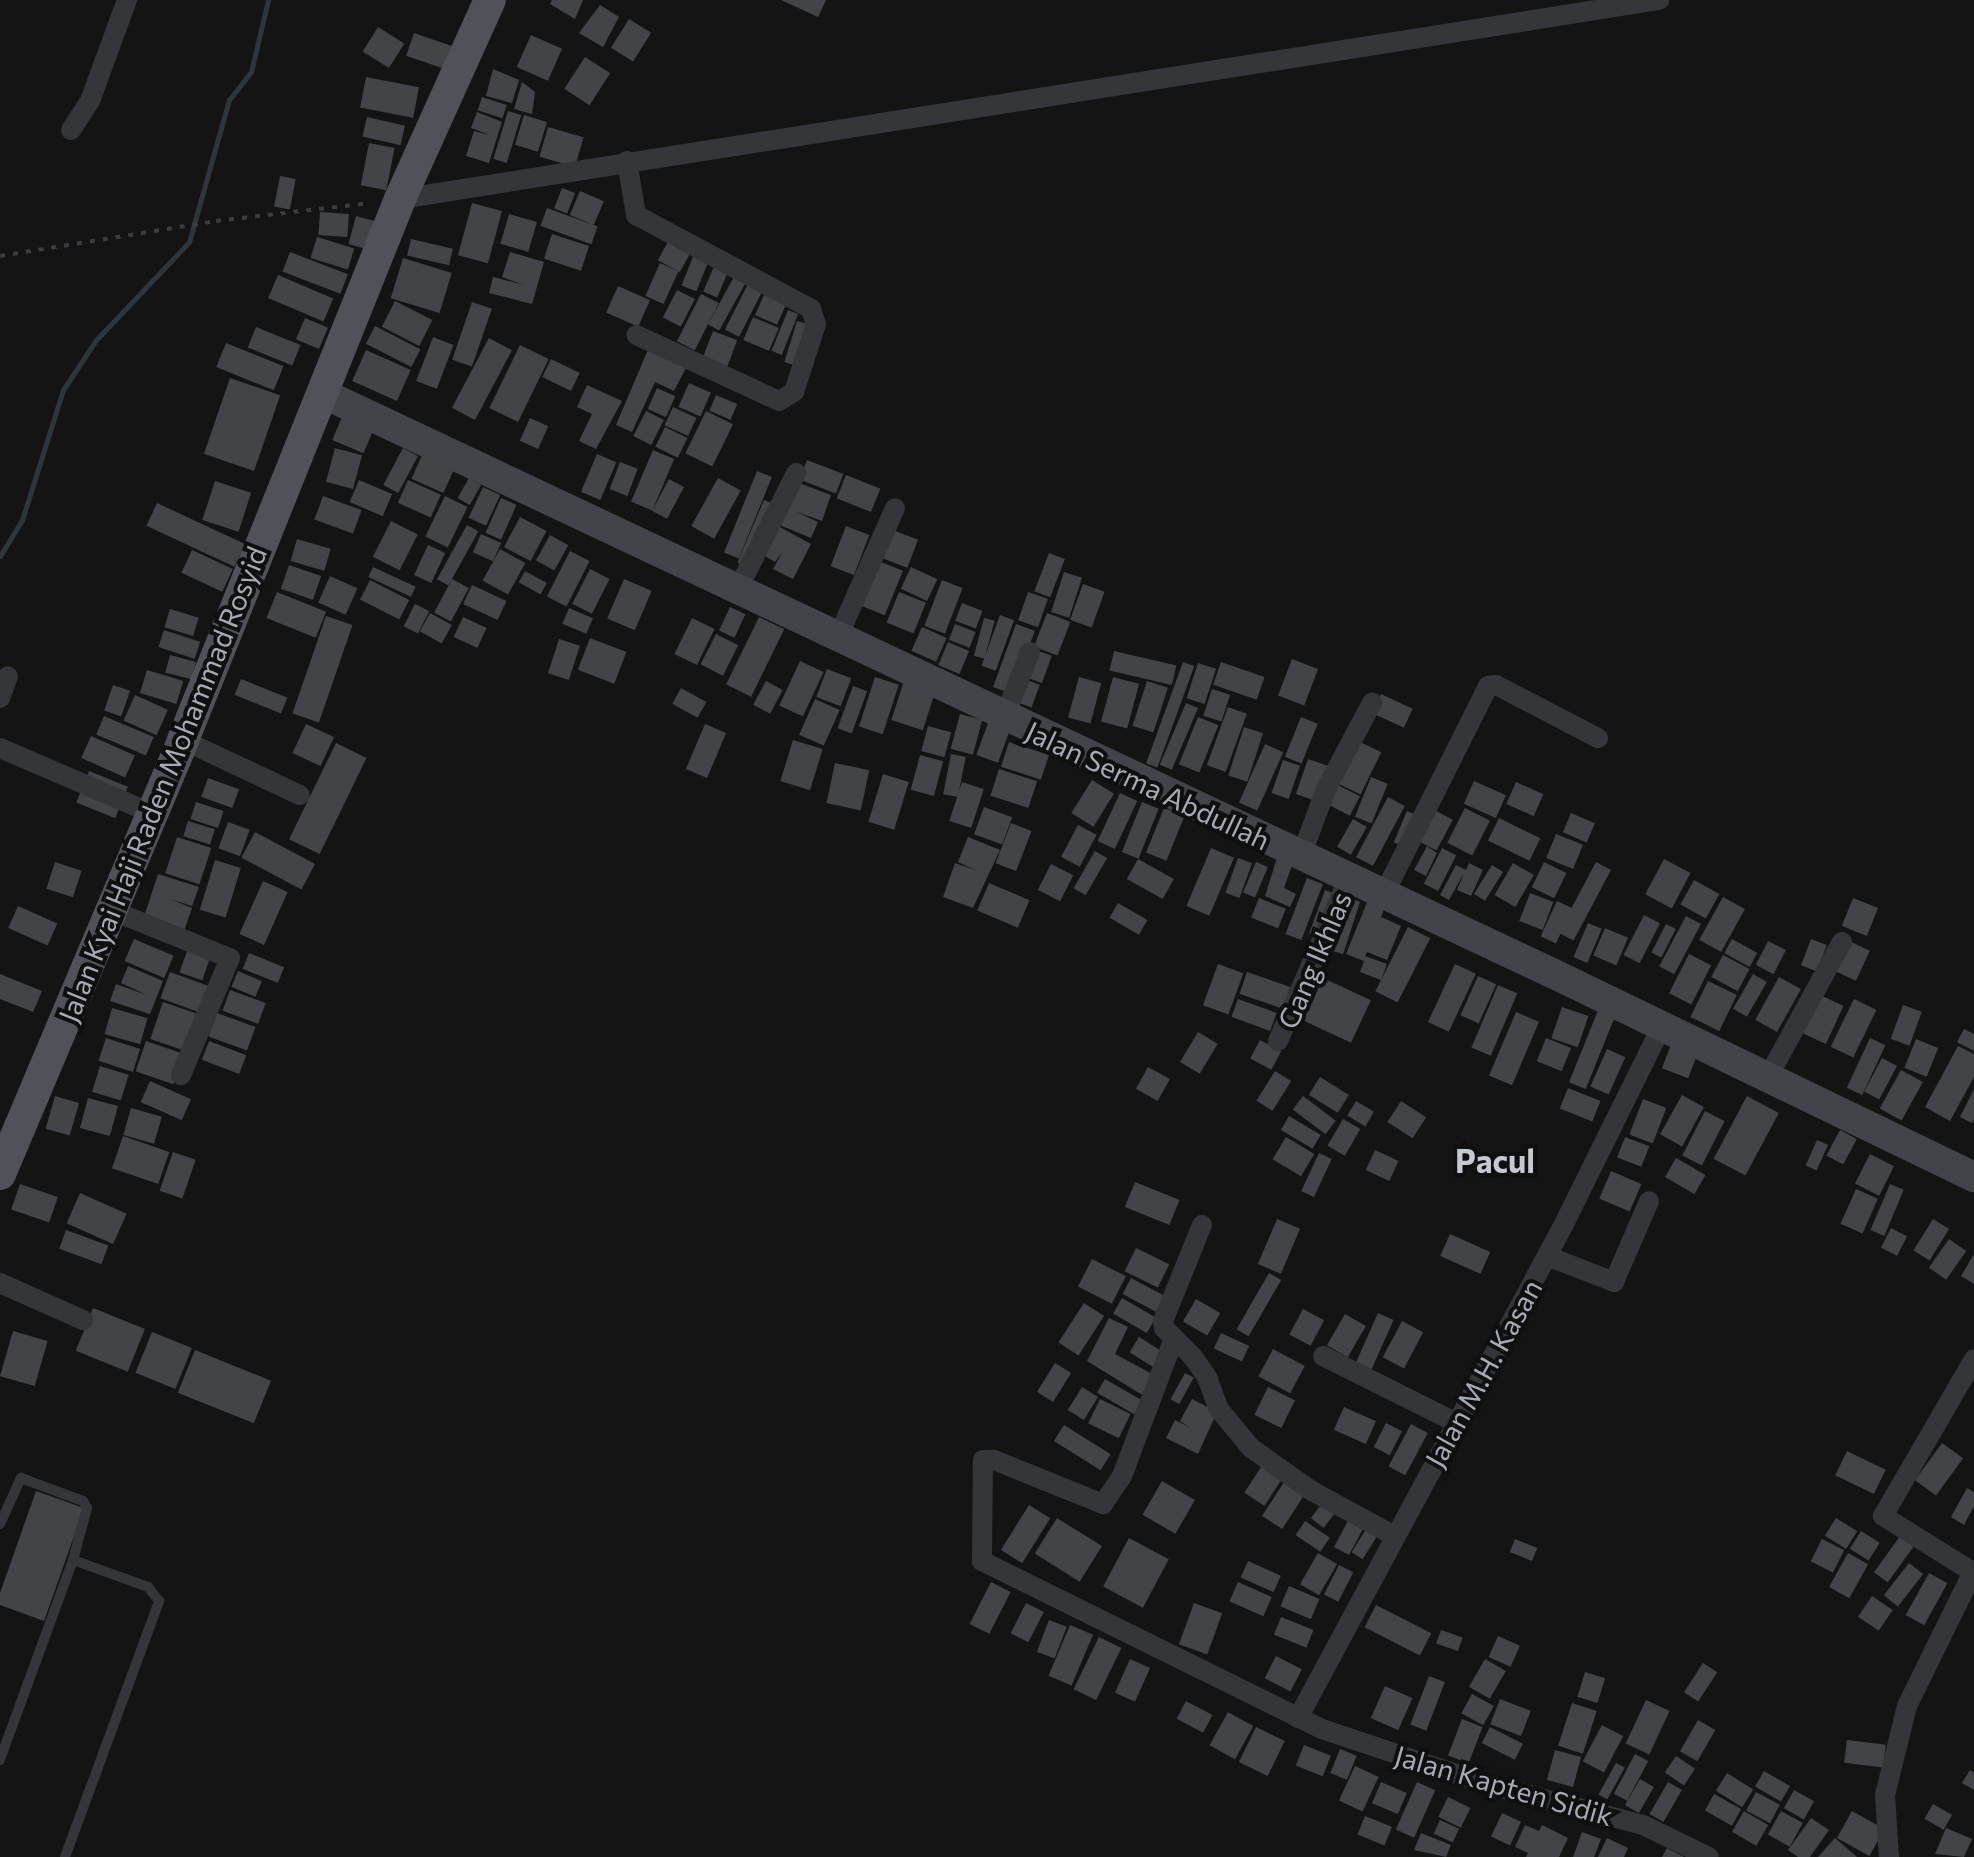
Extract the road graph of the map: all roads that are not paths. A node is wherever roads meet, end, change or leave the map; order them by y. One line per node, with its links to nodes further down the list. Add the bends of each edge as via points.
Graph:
1 (127, 0): 4 (street, via 90,100)
2 (490, 0): 6 (main road, Jalan Kyai Haji Raden Mohammad Rosyid)
3 (1659, 0): 5 (street)
4 (71, 130)
5 (627, 162): 6 (street); 7 (street, via 640,218 810,309 816,324 794,392 778,401)
6 (400, 199): 8 (main road, Jalan Kyai Haji Raden Mohammad Rosyid)
7 (636, 335)
8 (322, 393): 11 (main road, Jalan Serma Abdullah); 19 (main road, Jalan Kyai Haji Raden Mohammad Rosyid)
9 (796, 472): 11 (street)
10 (895, 508): 12 (street)
11 (738, 591): 12 (main road, Jalan Serma Abdullah)
12 (838, 639): 17 (main road, Jalan Serma Abdullah)
13 (1030, 652): 17 (street)
14 (8, 676): 15 (street)
15 (0, 698)
16 (1372, 703): 23 (street, via 1326,789)
17 (1004, 718): 23 (main road, Jalan Serma Abdullah)
18 (1598, 738): 25 (street, via 1488,686)
19 (182, 740): 21 (street); 22 (main road, Jalan Kyai Haji Raden Mohammad Rosyid)
20 (0, 748): 22 (street)
21 (300, 795)
22 (152, 813): 26 (main road, Jalan Kyai Haji Raden Mohammad Rosyid)
23 (1301, 856): 24 (main road, Jalan Serma Abdullah)
24 (1349, 878): 25 (main road, Jalan Serma Abdullah); 29 (street, Gang Ikhlas)
25 (1384, 894): 28 (main road, Jalan Serma Abdullah)
26 (111, 910): 30 (street, via 230,958); 32 (main road, Jalan Kyai Haji Raden Mohammad Rosyid)
27 (1842, 942): 31 (street)
28 (1662, 1026): 31 (main road, Jalan Serma Abdullah); 37 (street, Jalan M.H. Kasan)
29 (1278, 1041)
30 (181, 1075)
31 (1768, 1077): 34 (main road, Jalan Serma Abdullah)
32 (7, 1137): 33 (main road, Jalan Kyai Haji Raden Mohammad Rosyid)
33 (0, 1174)
34 (1974, 1177)
35 (1649, 1200): 37 (street, via 1614,1282)
36 (1202, 1226): 40 (street, via 1163,1320)
37 (1547, 1256): 43 (street, Jalan M.H. Kasan)
38 (0, 1282): 39 (street)
39 (83, 1320)
40 (1174, 1338): 45 (street, via 1252,1448 1312,1491); 48 (street, Jalan Kapten Sidik, via 1122,1476 1103,1504 983,1460 982,1561)
41 (1323, 1356): 43 (street)
42 (1974, 1359): 47 (street, via 1883,1516)
43 (1457, 1423): 45 (street, Jalan M.H. Kasan)
44 (0, 1524): 46 (lane, via 21,1478 83,1501 85,1523)
45 (1395, 1536): 48 (street, Jalan M.H. Kasan)
46 (73, 1560): 49 (lane); 50 (lane, via 148,1587 159,1601)
47 (1973, 1577): 52 (street, via 1907,1706 1885,1794)
48 (1298, 1718): 51 (street, Jalan Kapten Sidik, via 1486,1784 1643,1825)
49 (0, 1760)
50 (65, 1857)
51 (1708, 1857)
52 (1889, 1857)

